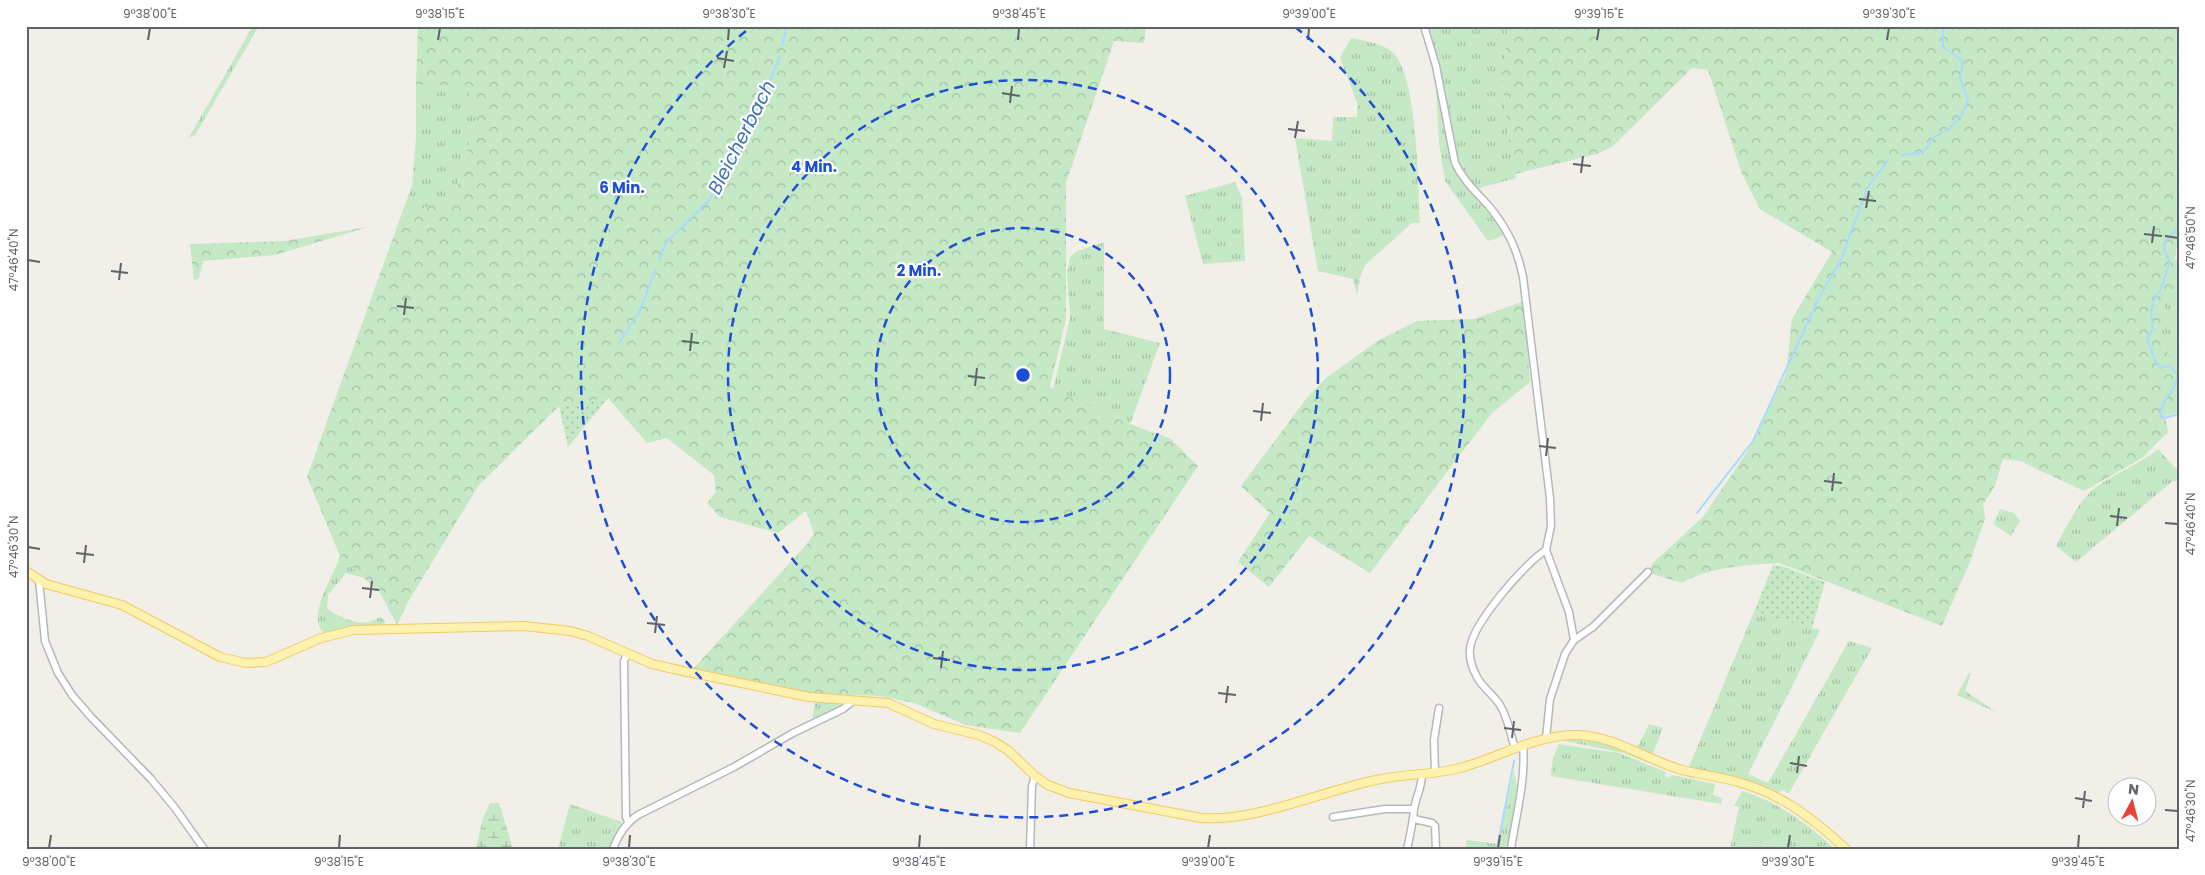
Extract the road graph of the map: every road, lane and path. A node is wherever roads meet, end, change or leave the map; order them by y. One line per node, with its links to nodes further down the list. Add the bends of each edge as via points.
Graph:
1 (1424, 26): 2 (street, via 1436,66 1455,163 1460,174 1503,224 1519,258 1550,498 1551,526)
2 (1546, 550): 6 (street, via 1569,612); 11 (street, via 1529,564 1496,603 1472,640 1470,649 1475,674 1506,715)
3 (26, 571): 5 (main road)
4 (1648, 572): 6 (street, via 1593,627)
5 (38, 580): 7 (main road, via 122,605 220,657 246,663 266,662 321,638 354,630 508,626 549,628 588,636); 19 (street, via 45,641 58,673 91,717 151,779)
6 (1574, 640): 10 (street, via 1565,654 1550,699)
7 (627, 655): 8 (main road, via 652,664 790,694); 18 (street, via 624,661 624,710)
8 (854, 701): 14 (main road, via 888,703 934,724 979,735 1009,751); 18 (street)
9 (1439, 708): 12 (street, via 1434,740)
10 (1546, 738): 11 (main road); 25 (main road, via 1562,735 1597,738 1675,768 1742,783 1780,798 1813,820)
11 (1519, 747): 12 (main road, via 1455,769); 24 (street, via 1524,761)
12 (1435, 772): 13 (main road)
13 (1422, 774): 14 (main road, via 1380,779 1231,818 1200,818 1069,793); 15 (street)
14 (1035, 776): 21 (street)
15 (1414, 808): 16 (street); 17 (street)
16 (1333, 816)
17 (1414, 820): 22 (street); 23 (street, via 1435,826)
18 (628, 822): 20 (street)
19 (204, 849)
20 (613, 849)
21 (1030, 849)
22 (1407, 849)
23 (1436, 849)
24 (1511, 849)
25 (1846, 849)

